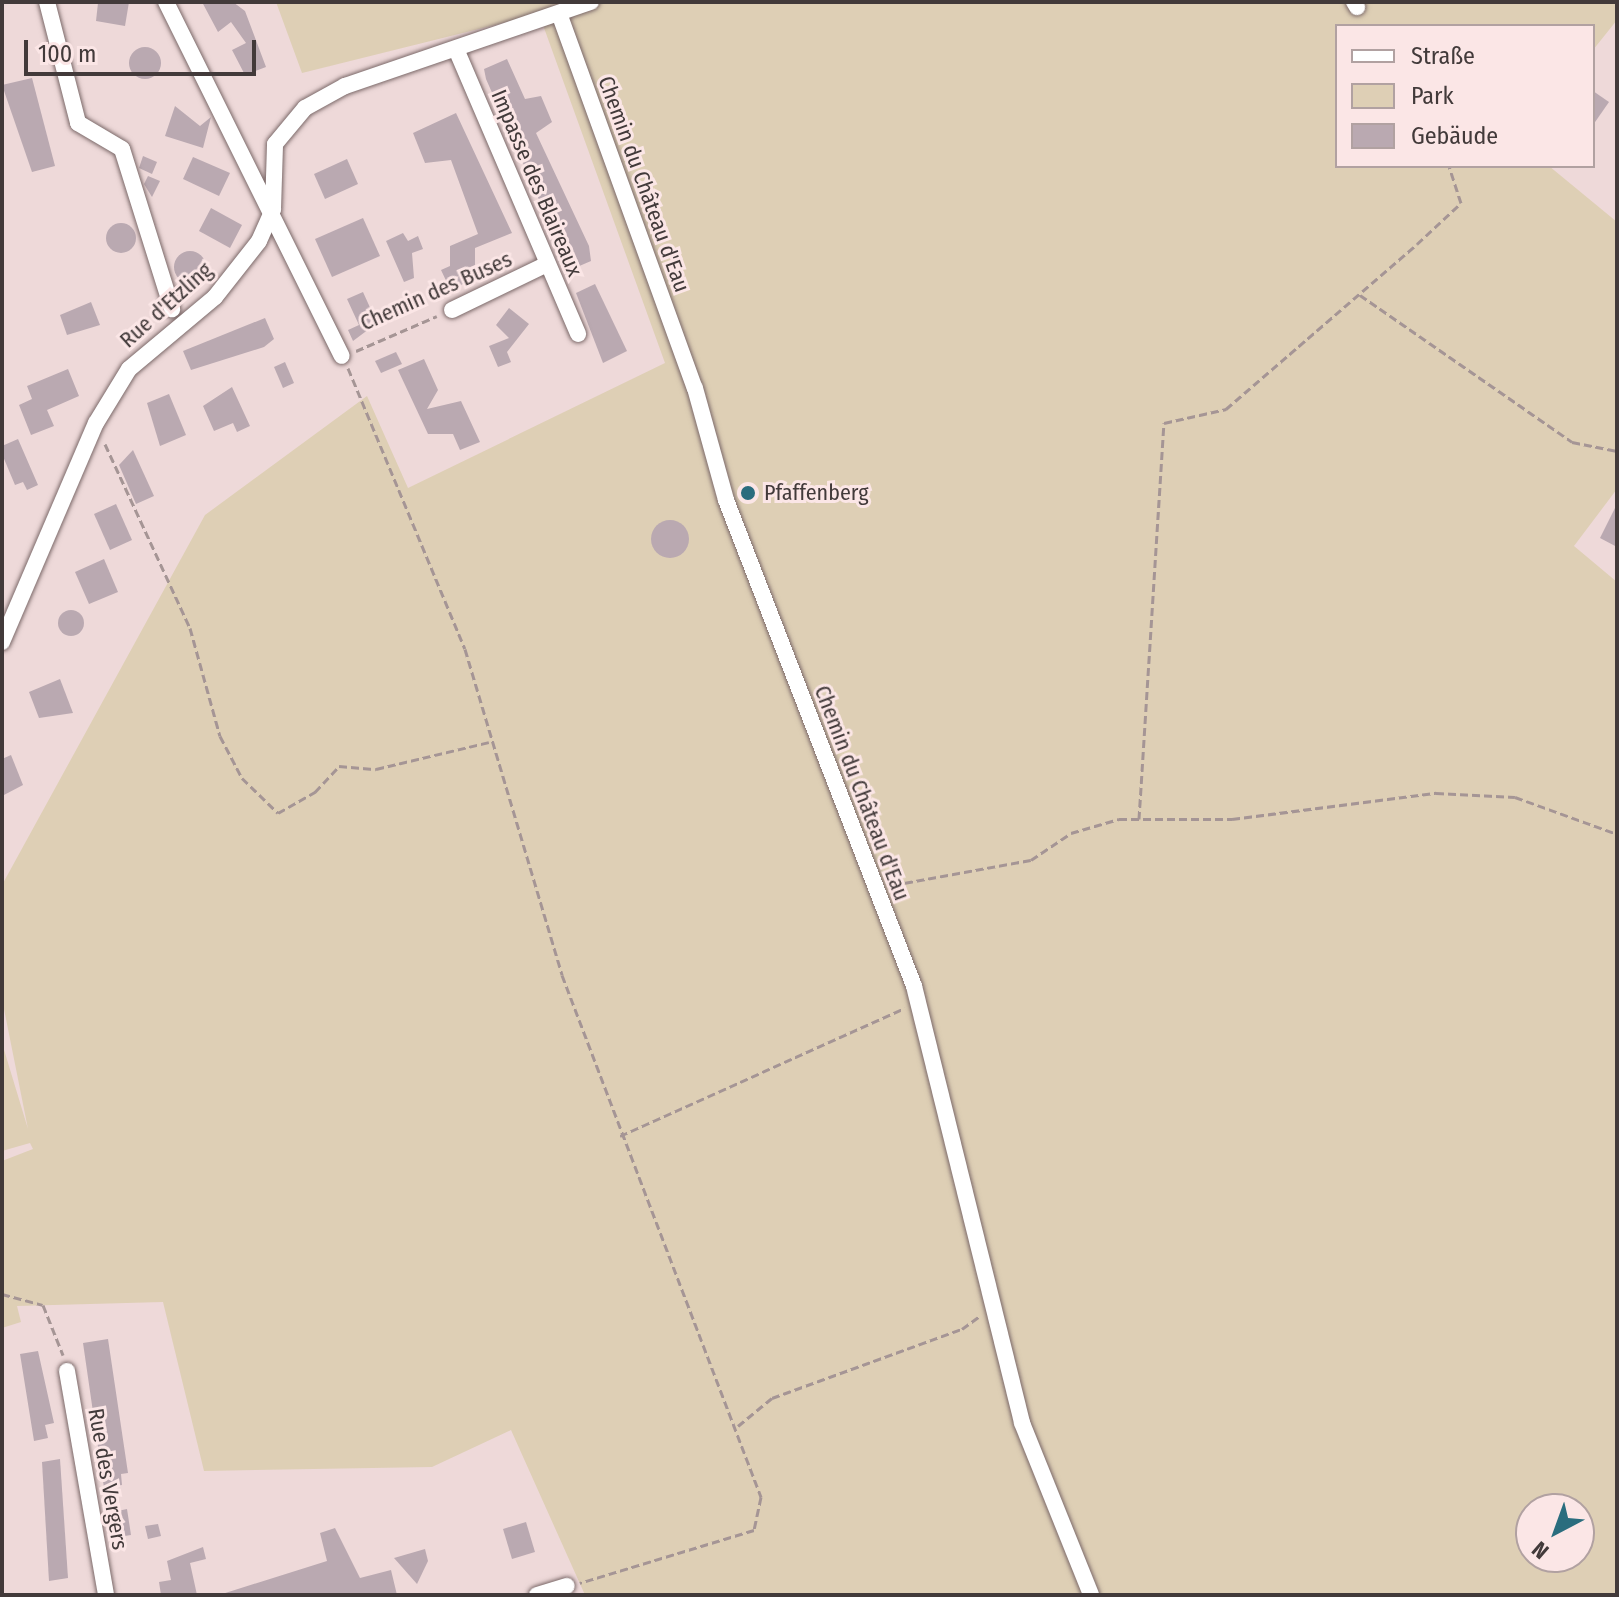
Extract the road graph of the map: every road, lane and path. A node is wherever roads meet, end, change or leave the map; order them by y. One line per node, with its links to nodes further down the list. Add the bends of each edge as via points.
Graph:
1 (47, 2): 10 (street, via 78,123 122,149)
2 (166, 2): 7 (street)
3 (591, 2): 4 (street, Rue d'Etzling)
4 (560, 16): 5 (street, Rue d'Etzling); 20 (street, Chemin du Château d'Eau, via 695,388 726,500)
5 (456, 49): 7 (street, Rue d'Etzling, via 345,86 305,108 275,144); 8 (street, Impasse des Blaireaux)
6 (1450, 168): 9 (path, via 1461,203)
7 (273, 209): 13 (street); 14 (street, Rue d'Etzling, via 259,241 215,297 129,369)
8 (547, 264): 11 (street, Chemin des Buses); 12 (street, Impasse des Blaireaux)
9 (1359, 294): 15 (path, via 1572,442); 18 (path, via 1226,409 1164,423)
10 (172, 309)
11 (452, 310): 13 (path, Chemin des Buses)
12 (578, 334)
13 (342, 356): 17 (path, via 465,649)
14 (96, 423): 16 (street, Rue d'Etzling); 17 (path, via 190,628 220,736 242,778 278,813 315,792 339,766 376,769)
15 (1617, 451)
16 (2, 642)
17 (489, 742): 22 (path)
18 (1139, 819): 19 (path, via 1232,819 1436,793 1515,797); 20 (path, via 1071,833 1031,860)
19 (1617, 834)
20 (874, 890): 21 (street, Chemin du Château d'Eau)
21 (919, 1002): 22 (path); 24 (street, Chemin du Château d'Eau)
22 (620, 1136): 26 (path)
23 (2, 1294): 25 (path, via 43,1305)
24 (989, 1309): 26 (path, via 962,1329 772,1398); 30 (street, Chemin du Château d'Eau, via 1022,1423)
25 (67, 1371): 28 (street, Rue des Vergers)
26 (738, 1426): 27 (path, via 761,1497 754,1530)
27 (567, 1586): 29 (street)
28 (106, 1595)
29 (537, 1595)
30 (1091, 1595)

